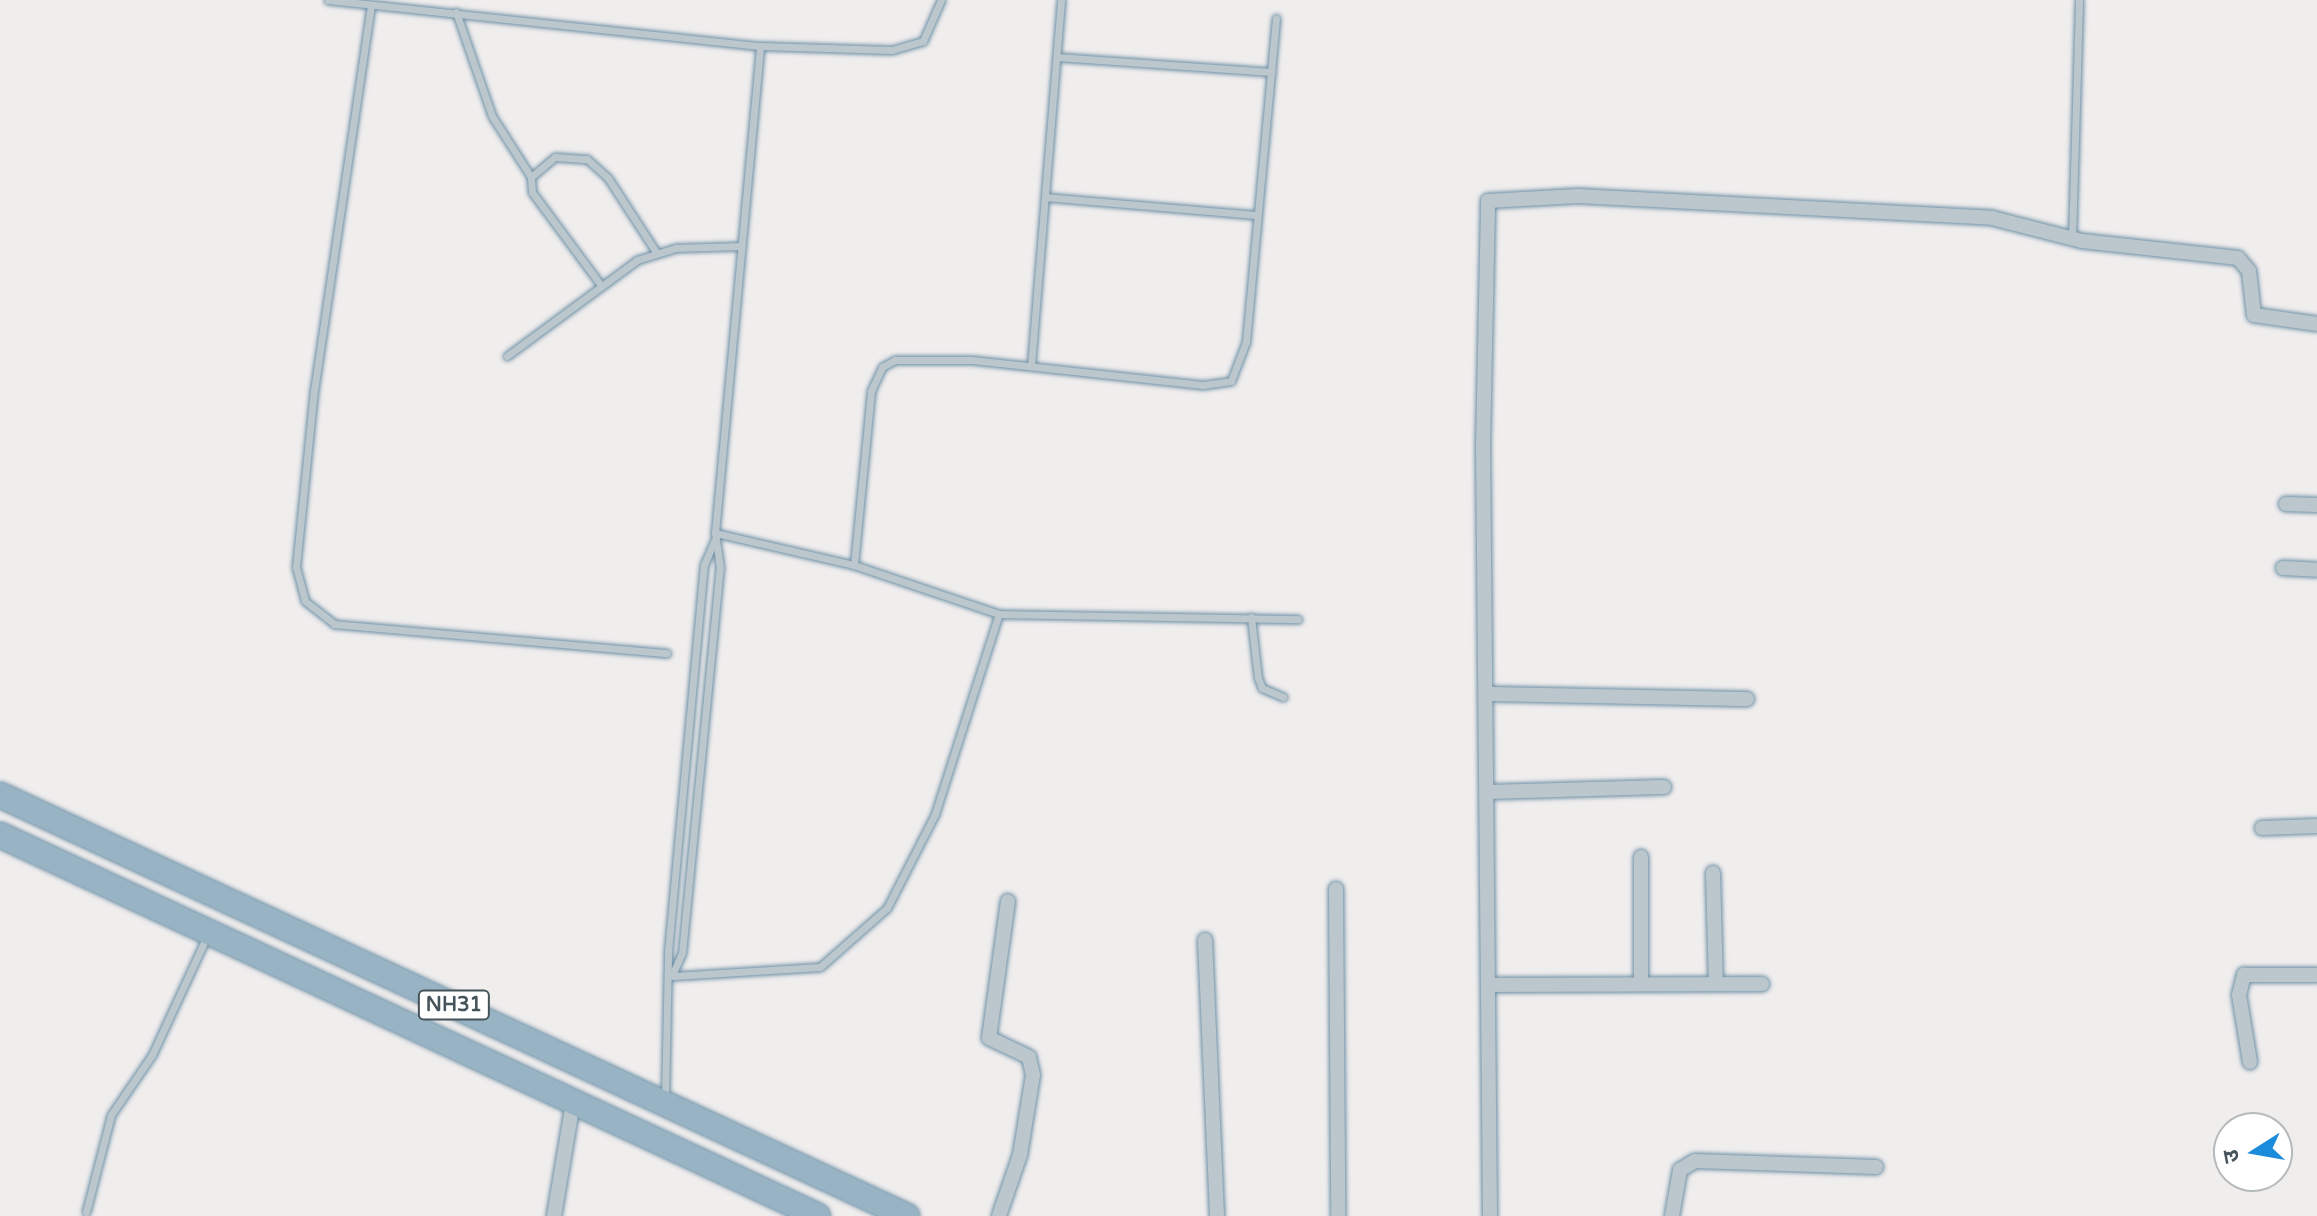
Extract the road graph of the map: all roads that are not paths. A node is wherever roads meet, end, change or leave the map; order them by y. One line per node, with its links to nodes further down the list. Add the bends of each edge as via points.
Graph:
1 (328, 0): 5 (lane)
2 (941, 0): 8 (lane, via 923,41 892,50)
3 (1061, 0): 9 (lane)
4 (2079, 0): 14 (lane)
5 (371, 5): 6 (lane); 30 (lane, via 314,390 296,567 305,601 334,624)
6 (456, 12): 8 (lane); 11 (lane, via 492,116)
7 (1276, 18): 10 (lane)
8 (760, 46): 15 (lane)
9 (1057, 57): 10 (lane); 12 (lane)
10 (1271, 72): 13 (lane)
11 (531, 177): 16 (lane, via 555,157 587,159 608,178); 17 (lane, via 538,206)
12 (1045, 197): 13 (lane); 20 (lane)
13 (1255, 215): 20 (lane, via 1246,342 1231,381 1203,385)
14 (2072, 239): 18 (street, via 2238,258 2249,271 2254,315); 31 (street, via 1944,212 1750,210 1578,196 1488,201)
15 (740, 246): 16 (lane); 23 (lane)
16 (656, 252): 17 (lane)
17 (600, 284): 19 (lane)
18 (2317, 324)
19 (507, 356)
20 (1031, 366): 24 (lane, via 922,359 882,367 871,391)
21 (2286, 504): 22 (street)
22 (2317, 505)
23 (715, 536): 24 (lane); 46 (lane, via 717,598 682,953); 46 (lane, via 703,581 668,952)
24 (854, 565): 27 (lane)
25 (2283, 568): 26 (street)
26 (2317, 570)
27 (999, 614): 28 (lane); 46 (lane, via 935,814 887,908 820,967)
28 (1251, 617): 29 (lane); 32 (lane, via 1258,678 1262,688)
29 (1298, 619)
30 (667, 653)
31 (1486, 694): 33 (street); 35 (street)
32 (1283, 697)
33 (1747, 699)
34 (1664, 787): 35 (street)
35 (1487, 792): 51 (street)
36 (0, 795): 54 (highway, NH31)
37 (2317, 826): 38 (street)
38 (2262, 828)
39 (0, 835): 44 (highway, NH31)
40 (1641, 857): 48 (street)
41 (1713, 873): 49 (street)
42 (1336, 889): 62 (street)
43 (1008, 901): 60 (street, via 989,1038 1029,1057 1033,1075 1020,1155)
44 (210, 929): 53 (highway, NH31); 56 (lane, via 152,1055 111,1115)
45 (1205, 940): 61 (street)
46 (673, 975): 54 (lane)
47 (2317, 975): 52 (street, via 2244,975 2239,995)
48 (1641, 984): 49 (street); 51 (street)
49 (1716, 984): 50 (street)
50 (1762, 984)
51 (1489, 985): 63 (street)
52 (2250, 1062)
53 (573, 1102): 57 (street); 58 (highway, NH31)
54 (665, 1104): 59 (highway, NH31)
55 (1876, 1167): 64 (street, via 1695,1161 1680,1170)
56 (86, 1212)
57 (554, 1216)
58 (818, 1216)
59 (907, 1216)
60 (999, 1216)
61 (1217, 1216)
62 (1338, 1216)
63 (1490, 1216)
64 (1672, 1216)

